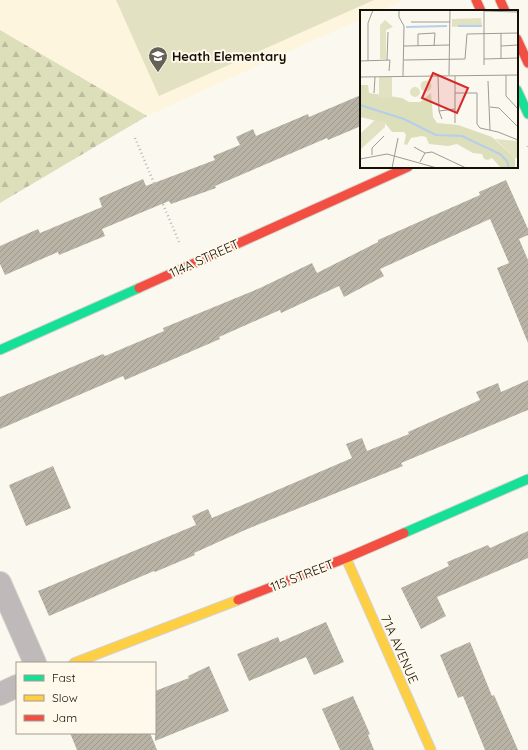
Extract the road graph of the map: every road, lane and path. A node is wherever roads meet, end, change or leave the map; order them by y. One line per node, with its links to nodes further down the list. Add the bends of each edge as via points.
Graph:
1 (476, 0): 3 (street)
2 (500, 0): 4 (street)
3 (481, 10)
4 (505, 10)
5 (518, 41): 6 (street)
6 (528, 63)
7 (518, 92): 8 (street)
8 (528, 114): 9 (street)
9 (518, 118)
10 (135, 138): 12 (path)
11 (406, 168): 13 (street, 114A STREET)
12 (179, 242)
13 (0, 350)
14 (528, 479): 15 (street, 115 STREET)
15 (346, 558): 18 (street, 115 STREET); 21 (street, 71A AVENUE)
16 (0, 583): 17 (street)
17 (35, 662)
18 (77, 662)
19 (16, 686): 20 (street)
20 (0, 694)
21 (431, 750)

